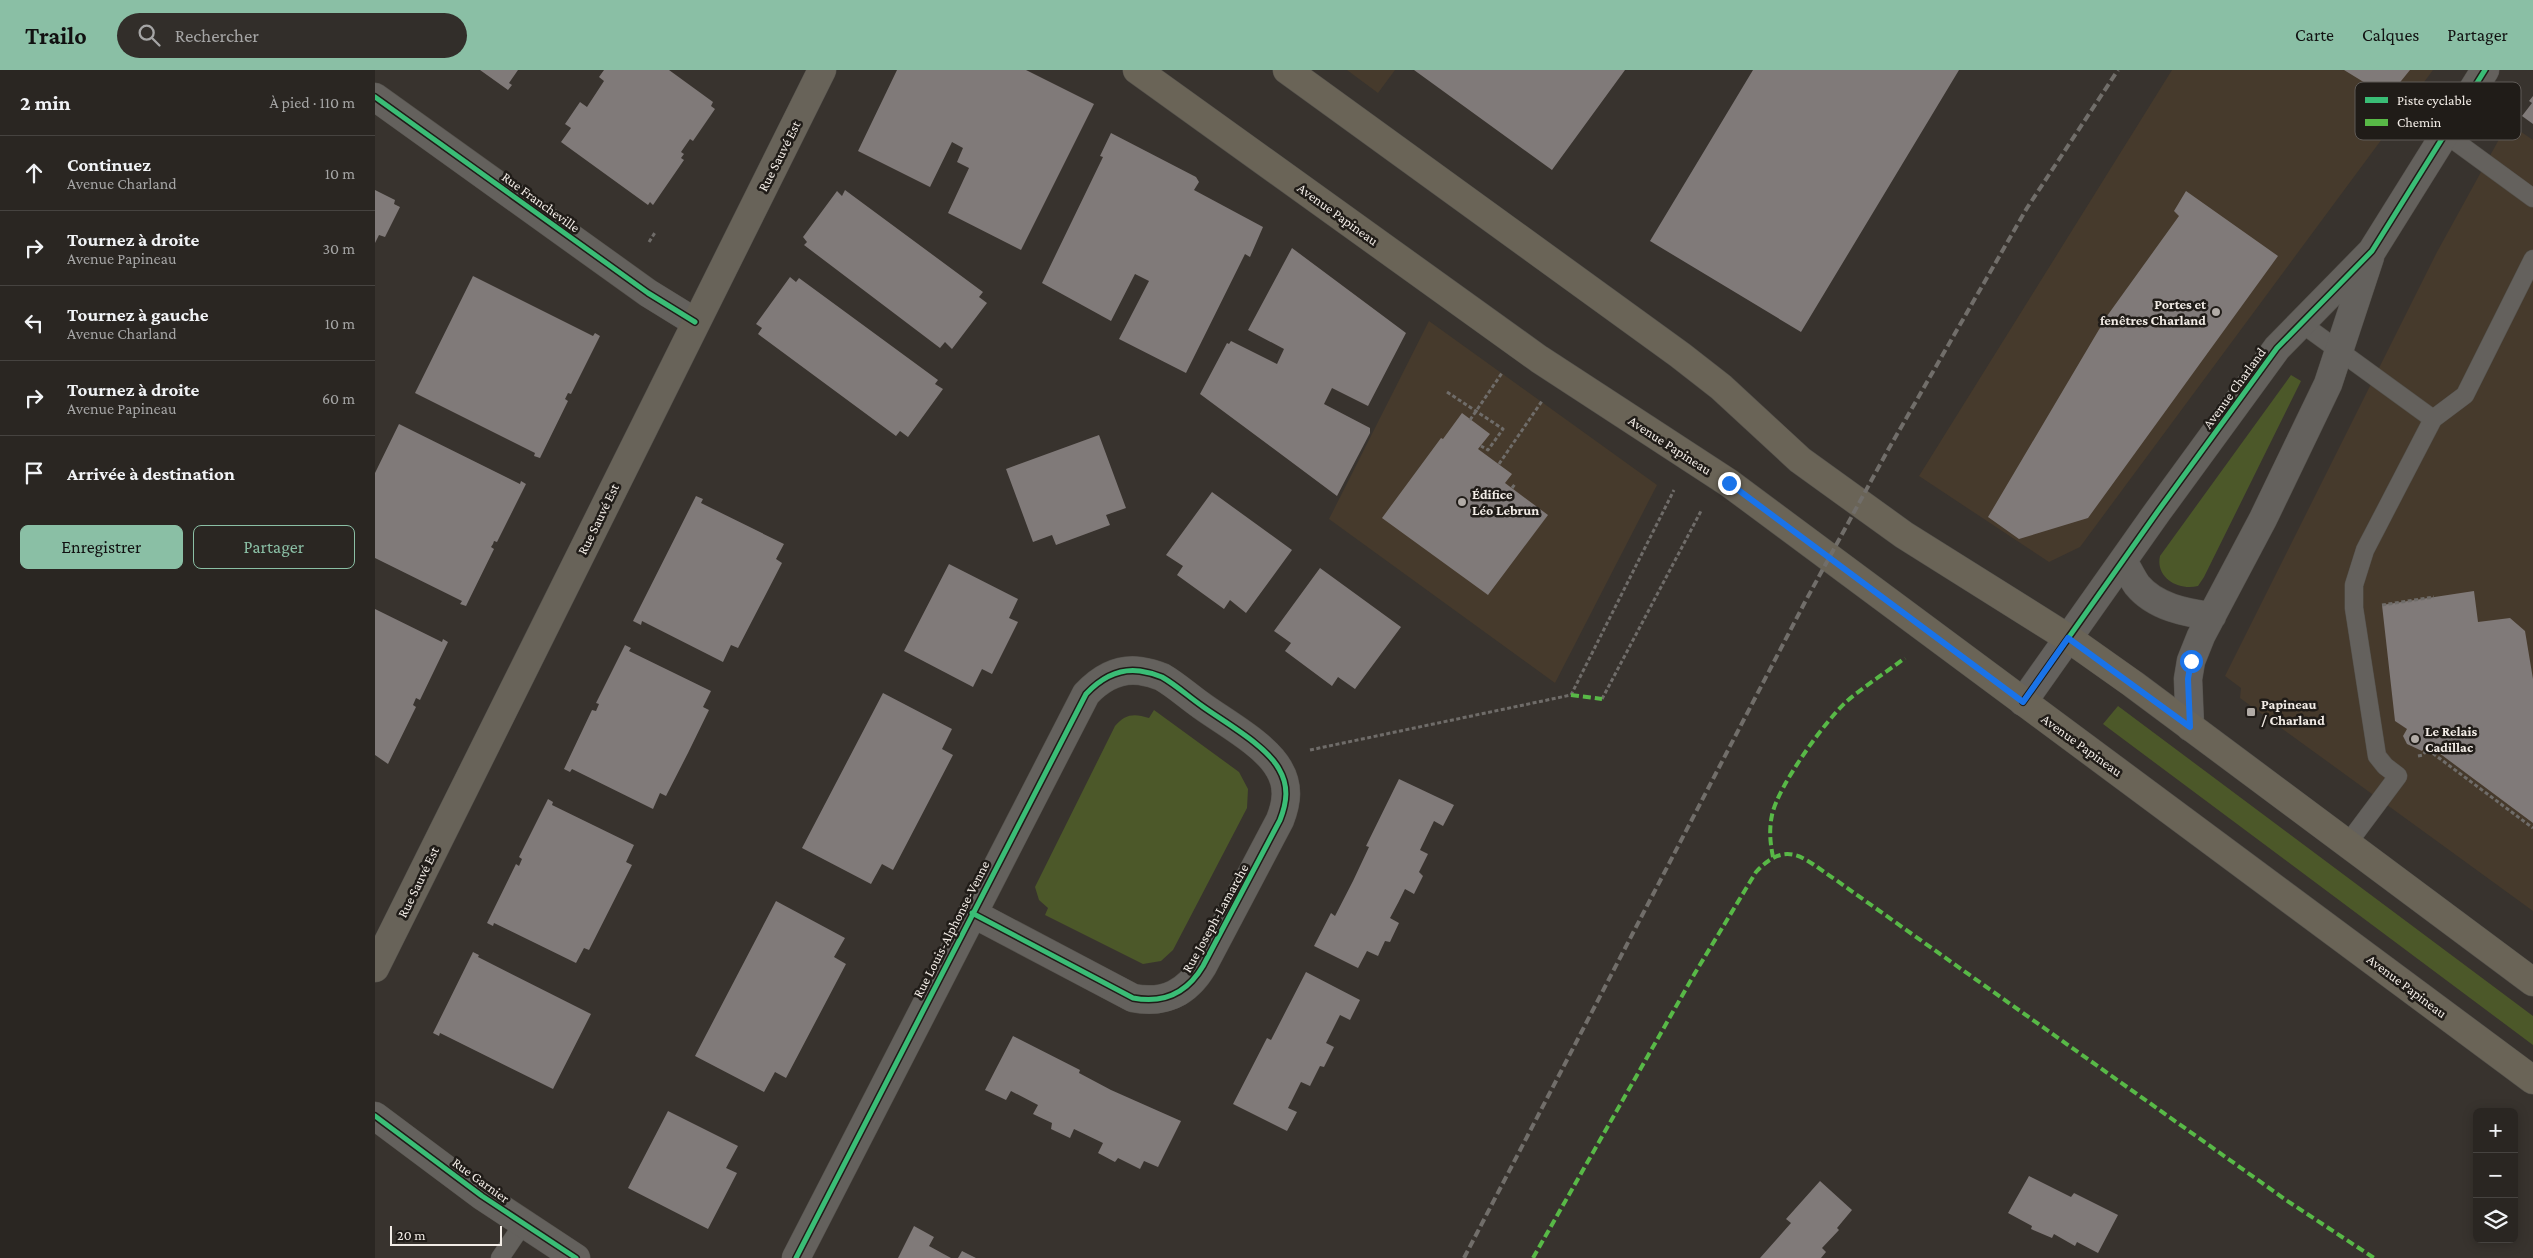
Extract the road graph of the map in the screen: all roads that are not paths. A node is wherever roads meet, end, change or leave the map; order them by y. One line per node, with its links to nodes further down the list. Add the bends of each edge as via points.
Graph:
1 (822, 70): 12 (main road, Rue Sauvé Est)
2 (1137, 70): 20 (main road, Avenue Papineau, via 1539,359 1729,483)
3 (1287, 70): 18 (main road, via 1679,355 1721,387 1808,466 1904,535)
4 (2485, 70): 5 (street, Avenue Charland)
5 (2478, 82)
6 (375, 97): 12 (street, Rue Francheville, via 647,293)
7 (2441, 140): 10 (street, Avenue Charland)
8 (2453, 140): 9 (lane)
9 (2533, 198)
10 (2372, 251): 13 (street, Avenue Charland); 14 (street, Avenue Charland)
11 (2533, 259): 15 (lane, via 2465,395)
12 (695, 322): 24 (main road, Rue Sauvé Est)
13 (2301, 323): 14 (lane); 16 (street, Avenue Charland, via 2277,348)
14 (2340, 350): 15 (lane); 17 (street, Avenue Charland, via 2328,384)
15 (2433, 419): 22 (lane, via 2365,550 2354,585 2354,608 2377,756 2398,776)
16 (2123, 561): 17 (street, via 2138,586 2159,602 2184,613); 18 (street, Avenue Charland)
17 (2212, 616): 21 (street, Avenue Charland, via 2191,661 2188,679)
18 (2068, 638): 20 (street, Avenue Charland); 21 (main road)
19 (1168, 682): 23 (street, Rue Louis-Alphonse-Venne, via 1150,673 1126,671 1104,678 1085,694); 23 (street, Rue Joseph-Lamarche, via 1273,759 1286,788 1287,800 1281,820 1195,979 1178,993 1167,997 1156,1000 1133,998)
20 (2023, 702): 26 (main road, Avenue Papineau)
21 (2190, 727): 22 (main road)
22 (2348, 843): 25 (main road)
23 (972, 914): 31 (street, Rue Louis-Alphonse-Venne)
24 (375, 968)
25 (2533, 982)
26 (2533, 1080)
27 (375, 1116): 28 (street, Rue Garnier)
28 (523, 1224): 29 (lane); 30 (street, Rue Garnier)
29 (501, 1258)
30 (577, 1258)
31 (796, 1258)

